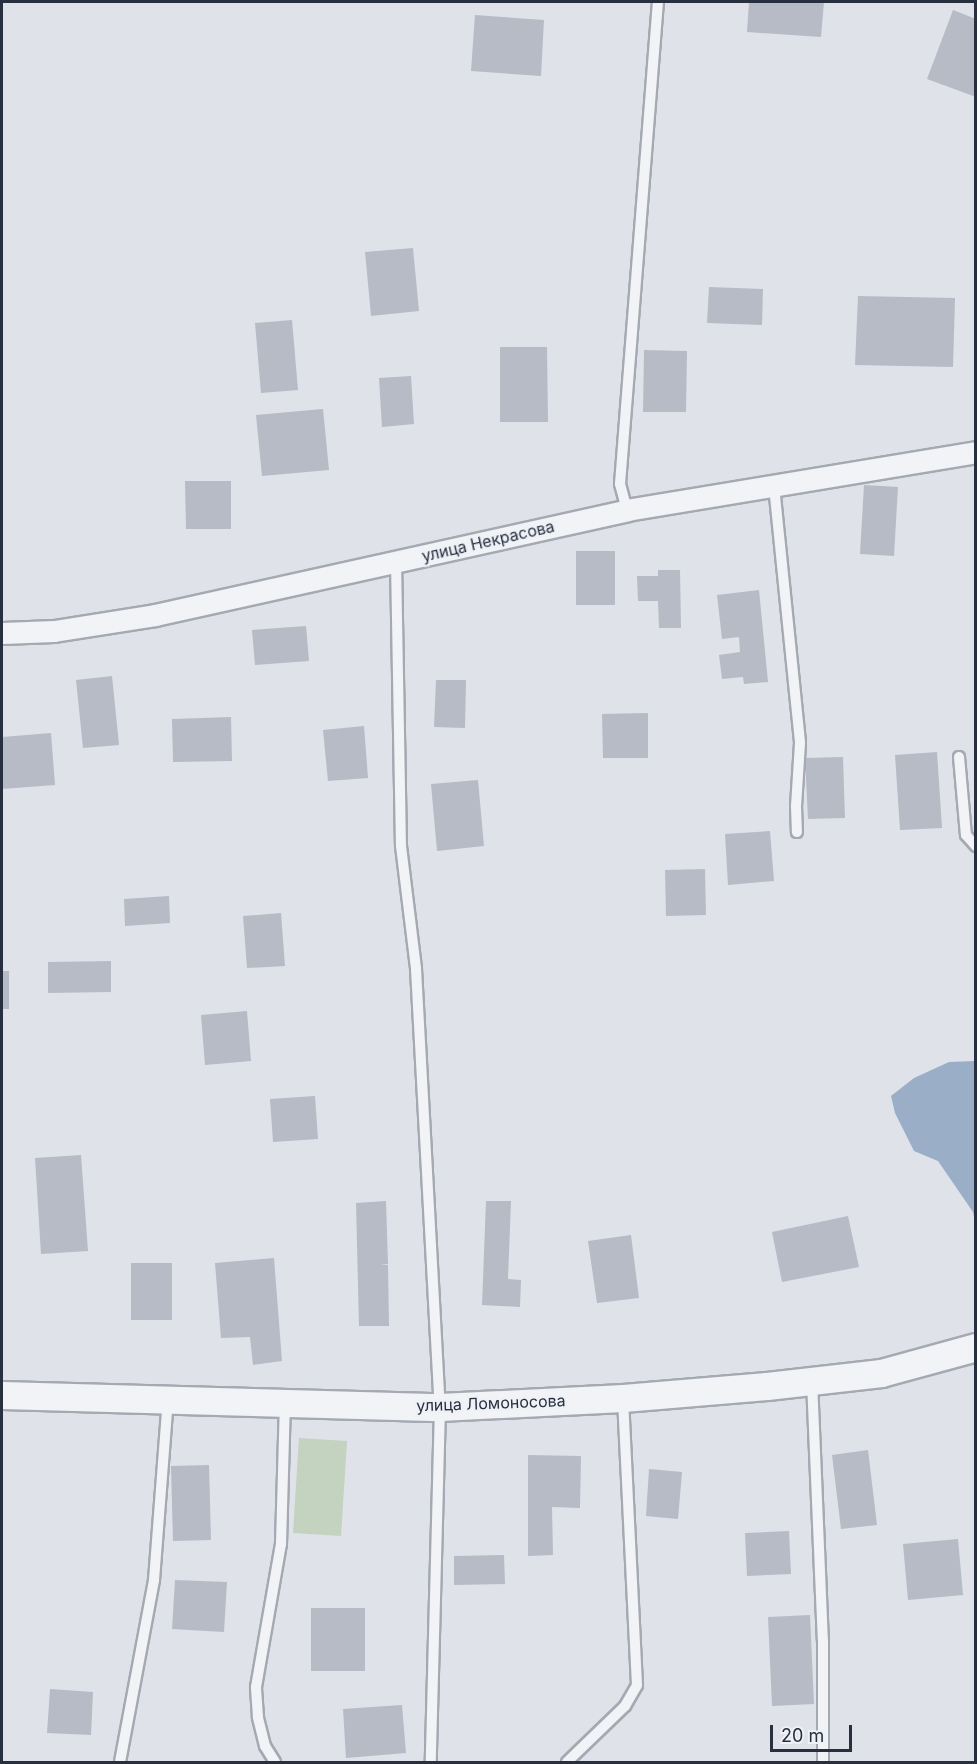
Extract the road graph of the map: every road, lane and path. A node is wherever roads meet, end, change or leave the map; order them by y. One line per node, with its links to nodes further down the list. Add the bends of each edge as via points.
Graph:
1 (658, 2): 4 (lane, via 620,484)
2 (975, 453): 3 (street, улица Некрасова)
3 (774, 486): 4 (street, улица Некрасова); 8 (lane, via 800,743)
4 (627, 510): 5 (street, улица Некрасова)
5 (396, 561): 6 (street, улица Некрасова, via 155,615 54,631); 16 (lane, via 401,846 416,969)
6 (2, 633)
7 (959, 757): 9 (lane, via 966,835)
8 (797, 832)
9 (975, 846)
10 (975, 1347): 11 (street, улица Ломоносова, via 881,1373)
11 (812, 1381): 13 (street, улица Ломоносова); 21 (lane)
12 (2, 1395): 14 (street, улица Ломоносова)
13 (623, 1398): 16 (street, улица Ломоносова); 20 (lane, via 637,1685 625,1706)
14 (168, 1399): 15 (street, улица Ломоносова); 17 (lane, via 154,1580)
15 (285, 1404): 16 (street, улица Ломоносова); 18 (lane, via 281,1544 256,1687 260,1727)
16 (440, 1407): 19 (lane)
17 (120, 1762)
18 (275, 1762)
19 (431, 1762)
20 (567, 1762)
21 (824, 1762)

